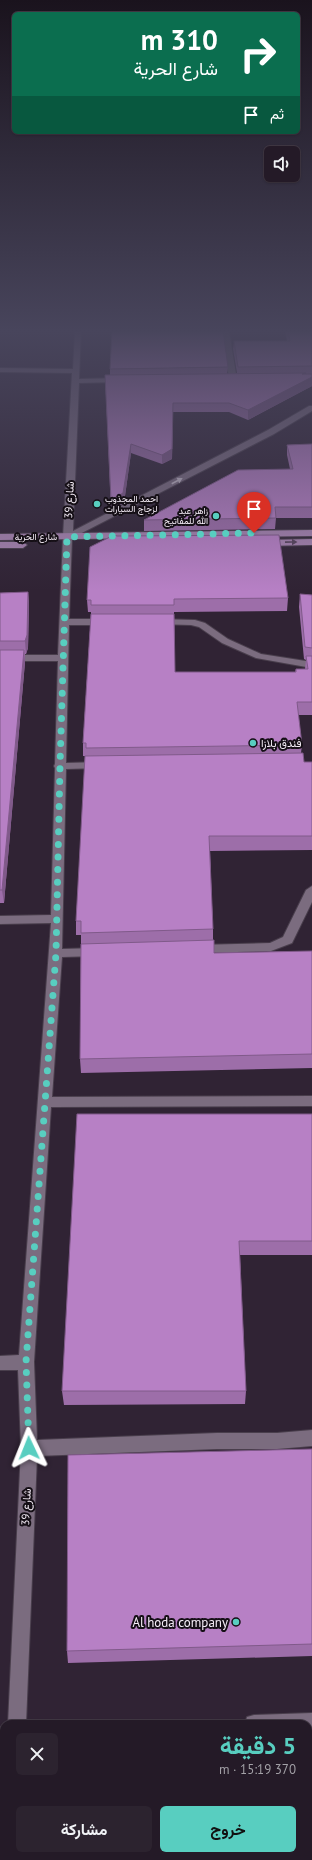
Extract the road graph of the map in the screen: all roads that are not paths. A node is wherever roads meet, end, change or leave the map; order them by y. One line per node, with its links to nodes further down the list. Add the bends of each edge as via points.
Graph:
1 (74, 418): 5 (street, شارع 39)
2 (295, 418): 5 (street, one-way to 2)
3 (312, 533): 5 (main road, شارع الحرية)
4 (0, 537): 5 (main road, شارع الحرية)
5 (67, 541): 6 (main road, شارع الحرية, one-way to 6); 7 (main road, شارع الحرية); 8 (street, شارع 39)
6 (312, 542)
7 (0, 545)
8 (64, 622): 9 (street); 12 (street, شارع 39)
9 (118, 622)
10 (149, 622): 13 (street, via 192,622 202,625 225,641 259,656)
11 (0, 658): 12 (street)
12 (63, 658): 15 (street, شارع 39)
13 (312, 665)
14 (115, 765): 15 (street)
15 (60, 766): 17 (street, شارع 39)
16 (312, 890): 19 (street, via 288,940 280,944 271,947)
17 (57, 919): 18 (street); 21 (street, شارع 39)
18 (0, 920)
19 (184, 949)
20 (112, 952): 21 (street)
21 (56, 953): 23 (street, شارع 39)
22 (312, 1101): 23 (street)
23 (46, 1102): 24 (street, شارع 39)
24 (26, 1362): 25 (street); 27 (street, شارع 39)
25 (0, 1363)
26 (312, 1438): 27 (street)
27 (29, 1448): 28 (street, شارع 39)
28 (17, 1720)

